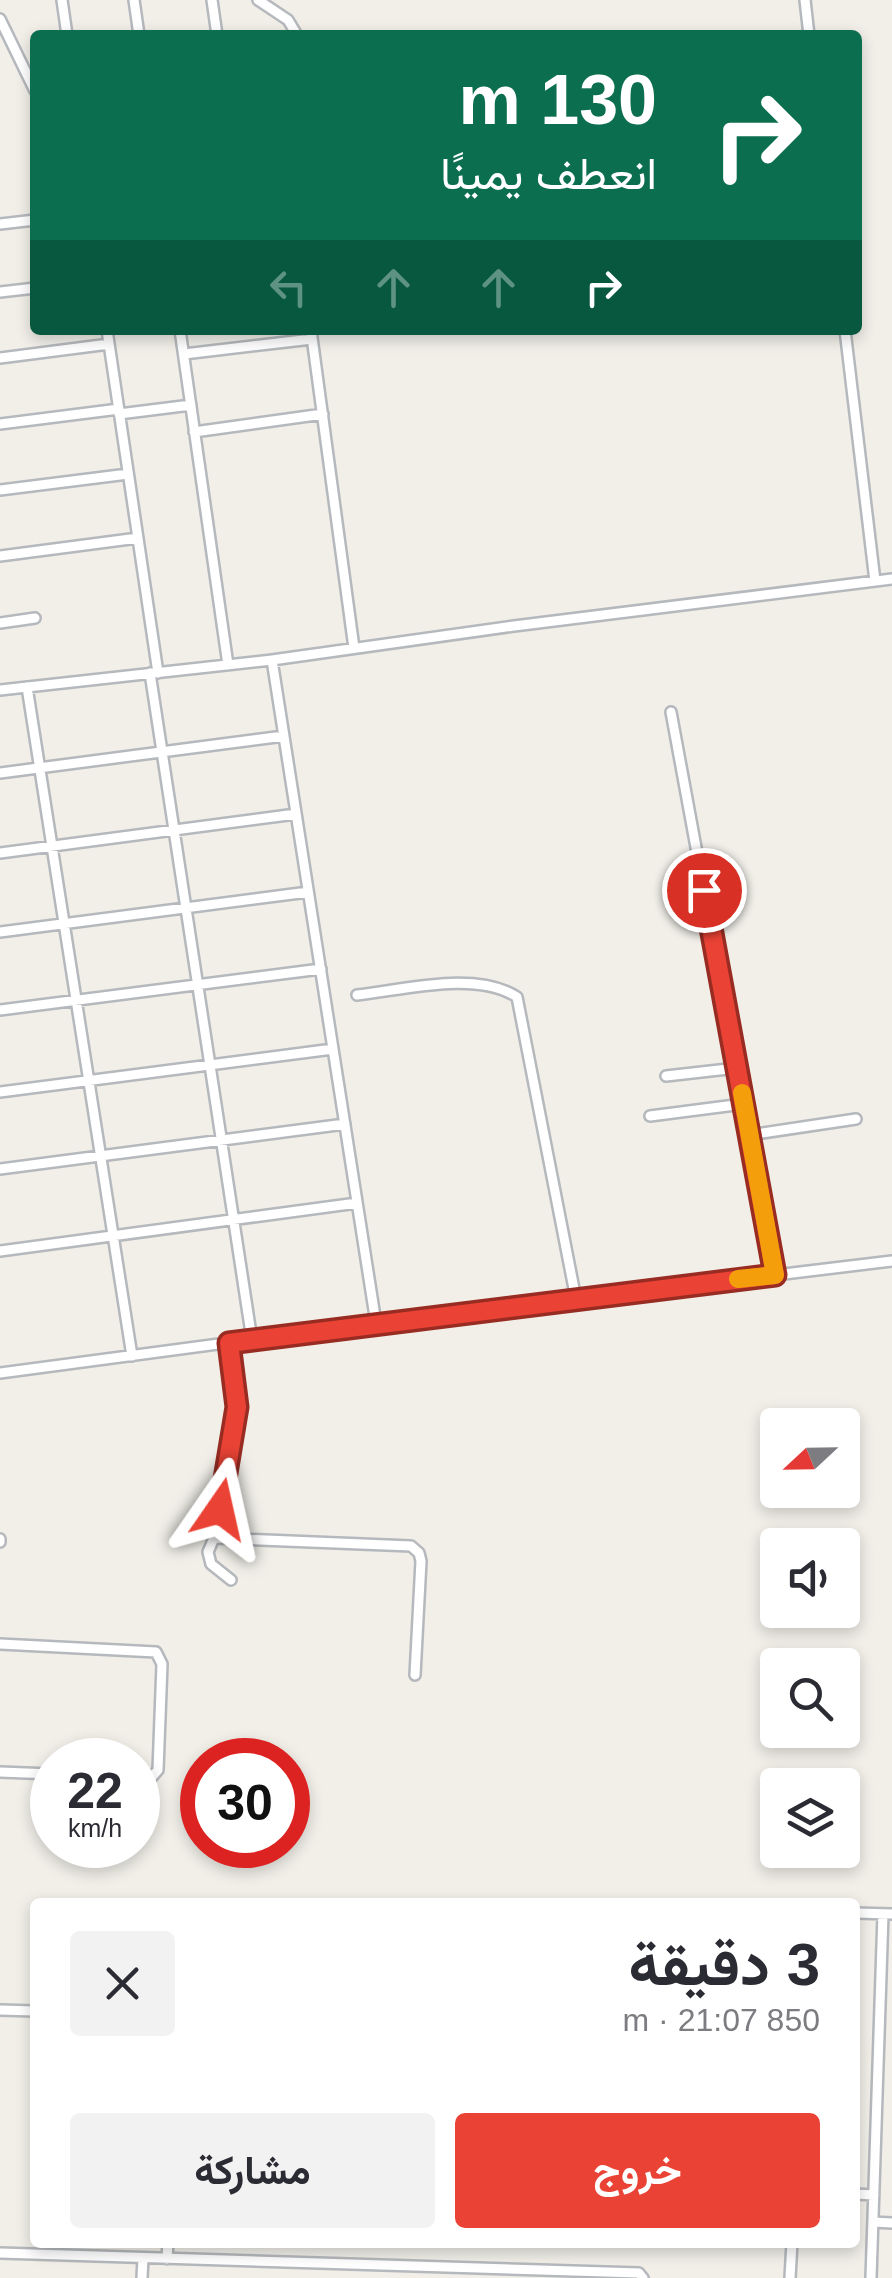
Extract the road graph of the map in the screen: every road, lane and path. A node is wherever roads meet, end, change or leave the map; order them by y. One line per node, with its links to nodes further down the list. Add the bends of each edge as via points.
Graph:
1 (62, 0): 7 (street)
2 (134, 0): 8 (street)
3 (212, 0): 9 (street)
4 (258, 0): 10 (street)
5 (805, 0): 11 (street)
6 (0, 19): 12 (street)
7 (66, 30)
8 (138, 30)
9 (216, 30)
10 (293, 30)
11 (808, 30)
12 (30, 81)
13 (30, 221): 14 (street)
14 (0, 224)
15 (30, 289): 16 (street)
16 (0, 292)
17 (108, 335): 22 (street)
18 (181, 335): 23 (street)
19 (306, 335): 23 (street)
20 (312, 335): 27 (street)
21 (846, 335): 35 (street)
22 (109, 344): 24 (street); 26 (street)
23 (184, 354): 25 (street)
24 (0, 358)
25 (190, 405): 26 (street); 29 (street)
26 (119, 412): 28 (street); 30 (street)
27 (323, 414): 29 (street); 38 (street)
28 (0, 424)
29 (194, 432): 40 (street)
30 (128, 474): 31 (street); 32 (street)
31 (0, 490)
32 (138, 538): 33 (street); 41 (street)
33 (0, 556)
34 (892, 579): 35 (street)
35 (875, 582): 38 (street)
36 (35, 618): 37 (street)
37 (0, 623)
38 (354, 648): 39 (street)
39 (272, 660): 40 (street); 45 (street)
40 (228, 665): 41 (street)
41 (154, 673): 42 (street); 46 (street)
42 (27, 687): 43 (street); 47 (street)
43 (0, 690)
44 (671, 712): 64 (street)
45 (284, 736): 46 (street); 49 (street)
46 (162, 752): 47 (street); 50 (street)
47 (38, 768): 48 (street); 51 (street)
48 (0, 773)
49 (296, 814): 50 (street); 53 (street)
50 (174, 830): 51 (street); 54 (street)
51 (51, 846): 52 (street); 55 (street)
52 (0, 853)
53 (308, 892): 54 (street); 57 (street)
54 (186, 908): 55 (street); 58 (street)
55 (64, 924): 56 (street); 60 (street)
56 (0, 932)
57 (320, 969): 58 (street); 62 (street)
58 (198, 986): 60 (street); 63 (street)
59 (357, 995): 82 (street, via 470,982 516,997)
60 (76, 1002): 61 (street); 66 (street)
61 (0, 1010)
62 (333, 1049): 63 (street); 71 (street)
63 (210, 1066): 66 (street); 73 (street)
64 (737, 1068): 65 (street); 68 (street)
65 (666, 1076)
66 (88, 1081): 67 (street); 74 (street)
67 (0, 1092)
68 (744, 1104): 69 (street); 72 (street)
69 (650, 1116)
70 (856, 1119): 72 (street)
71 (345, 1124): 73 (street); 76 (street)
72 (750, 1135): 81 (street)
73 (222, 1140): 74 (street); 77 (street)
74 (100, 1157): 75 (street); 78 (street)
75 (0, 1169)
76 (357, 1203): 77 (street); 83 (street)
77 (234, 1222): 78 (street); 84 (street)
78 (113, 1236): 79 (street); 86 (street)
79 (0, 1251)
80 (892, 1261): 81 (street)
81 (775, 1275): 82 (street)
82 (576, 1300): 83 (street)
83 (376, 1323): 84 (street)
84 (252, 1340): 85 (street)
85 (229, 1343): 86 (street); 88 (street, via 235,1434)
86 (132, 1356): 87 (street)
87 (0, 1373)
88 (214, 1538): 89 (street, via 208,1558); 91 (street, via 416,1549 421,1562)
89 (230, 1580)
90 (0, 1644): 92 (street, via 156,1652 162,1664)
91 (415, 1675)
92 (159, 1738)
93 (0, 1772): 94 (street)
94 (30, 1773)
95 (860, 1913): 96 (street)
96 (888, 1914): 100 (street)
97 (0, 2010): 98 (street)
98 (30, 2011)
99 (860, 2194): 100 (street)
100 (874, 2194): 101 (street)
101 (873, 2222): 102 (street); 113 (street)
102 (892, 2223)
103 (168, 2248): 107 (street)
104 (792, 2248): 112 (street)
105 (0, 2253): 106 (street)
106 (143, 2258): 107 (street); 109 (street)
107 (167, 2259): 108 (street)
108 (396, 2266): 110 (street); 111 (street)
109 (142, 2278)
110 (395, 2278)
111 (643, 2278)
112 (790, 2278)
113 (871, 2278)

